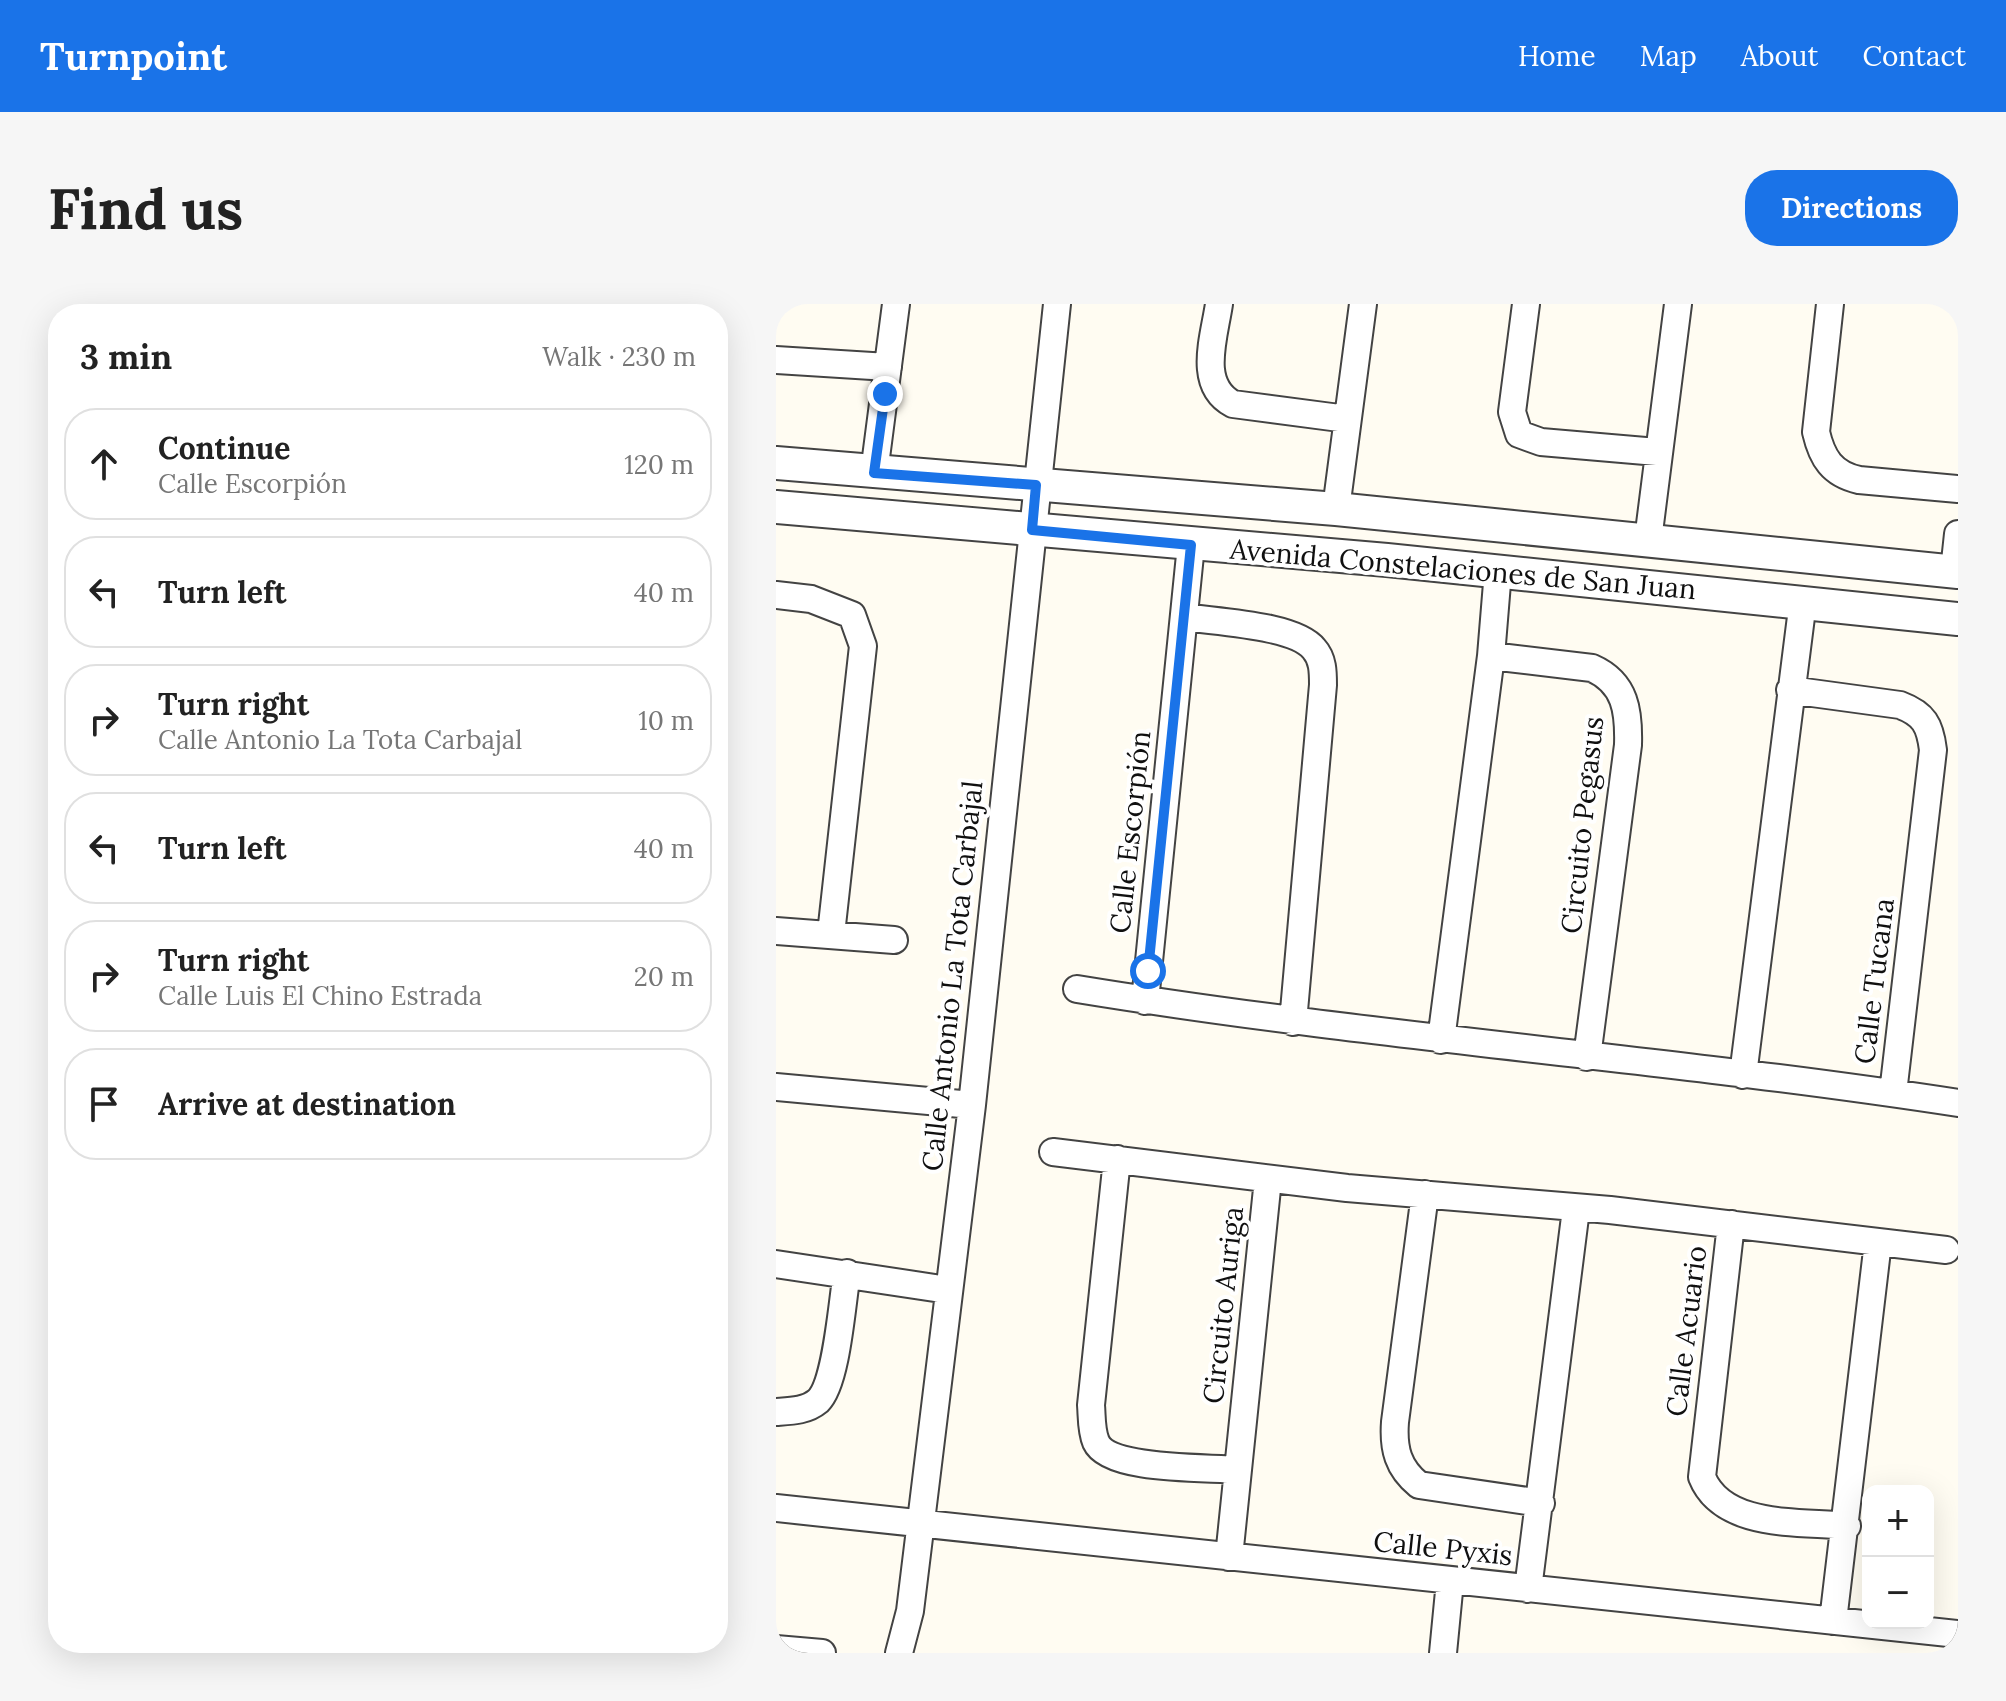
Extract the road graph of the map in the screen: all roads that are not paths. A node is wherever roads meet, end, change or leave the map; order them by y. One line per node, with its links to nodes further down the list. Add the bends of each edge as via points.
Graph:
1 (896, 304): 9 (street)
2 (1057, 304): 14 (street, Calle Antonio La Tota Carbajal)
3 (1219, 304): 10 (street, via 1210,371 1219,394 1233,404)
4 (1363, 304): 10 (street)
5 (1526, 304): 11 (street, via 1512,412 1519,434 1541,442)
6 (1678, 304): 11 (street)
7 (1830, 304): 15 (street, via 1816,432 1820,451 1843,476)
8 (776, 360): 9 (street)
9 (888, 367): 13 (street)
10 (1347, 419): 17 (street)
11 (1657, 452): 20 (street)
12 (776, 463): 13 (street, Avenida Constelaciones de San Juan)
13 (874, 473): 14 (street, Avenida Constelaciones de San Juan)
14 (1036, 485): 17 (street, Avenida Constelaciones de San Juan); 18 (street, Calle Antonio La Tota Carbajal)
15 (1958, 489)
16 (776, 507): 18 (street, Avenida Constelaciones de San Juan)
17 (1336, 509): 20 (street, Avenida Constelaciones de San Juan)
18 (1032, 530): 21 (street, Avenida Constelaciones de San Juan); 42 (street, Calle Antonio La Tota Carbajal)
19 (1958, 534): 23 (street)
20 (1648, 540): 23 (street, Avenida Constelaciones de San Juan)
21 (1191, 545): 22 (street, Avenida Constelaciones de San Juan); 26 (street, Calle Escorpión)
22 (1498, 571): 25 (street, Avenida Constelaciones de San Juan); 28 (street)
23 (1956, 572)
24 (776, 595): 31 (street, via 811,599 852,615 863,646)
25 (1803, 601): 27 (street, Avenida Constelaciones de San Juan); 29 (street)
26 (1185, 617): 34 (street, Calle Escorpión); 35 (street, via 1293,634 1315,649 1321,661)
27 (1958, 619)
28 (1491, 656): 36 (street); 37 (street, Circuito Pegasus, via 1592,668 1605,674 1625,698 1628,745)
29 (1790, 690): 38 (street); 40 (street, Calle Tucana, via 1900,705 1917,711 1931,733)
30 (776, 931): 31 (street)
31 (831, 934): 32 (street)
32 (894, 940)
33 (1077, 989): 34 (street)
34 (1145, 1001): 35 (street)
35 (1293, 1022): 36 (street)
36 (1441, 1040): 37 (street)
37 (1587, 1057): 38 (street)
38 (1743, 1075): 40 (street, Calle Tucana)
39 (776, 1087): 42 (street)
40 (1893, 1093): 41 (street)
41 (1958, 1103)
42 (972, 1105): 53 (street, Calle Antonio La Tota Carbajal)
43 (1053, 1152): 44 (street, Circuito Auriga)
44 (1117, 1159): 45 (street, Circuito Auriga); 55 (street, via 1091,1405 1096,1442 1124,1461)
45 (1268, 1179): 46 (street); 55 (street, Circuito Auriga)
46 (1425, 1194): 47 (street); 56 (street, via 1395,1422 1399,1461 1419,1485)
47 (1576, 1209): 48 (street); 56 (street)
48 (1731, 1224): 49 (street, Calle Acuario); 59 (street, Calle Acuario, via 1702,1477 1716,1498 1744,1515)
49 (1878, 1242): 50 (street, Calle Acuario); 59 (street)
50 (1946, 1250)
51 (776, 1264): 52 (street)
52 (847, 1273): 53 (street); 54 (street, via 825,1390 806,1408)
53 (948, 1290): 58 (street, Calle Antonio La Tota Carbajal)
54 (776, 1412)
55 (1238, 1470): 60 (street, Circuito Auriga)
56 (1541, 1503): 62 (street)
57 (776, 1508): 58 (street, Calle Pyxis)
58 (921, 1525): 60 (street, Calle Pyxis); 67 (street, Calle Antonio La Tota Carbajal)
59 (1847, 1526): 63 (street)
60 (1229, 1557): 61 (street, Calle Pyxis)
61 (1450, 1581): 62 (street, Calle Pyxis); 68 (street)
62 (1528, 1589): 63 (street, Calle Pyxis)
63 (1833, 1621): 64 (street, Calle Pyxis)
64 (1958, 1634)
65 (776, 1649): 66 (street)
66 (822, 1653)
67 (899, 1653)
68 (1443, 1653)

